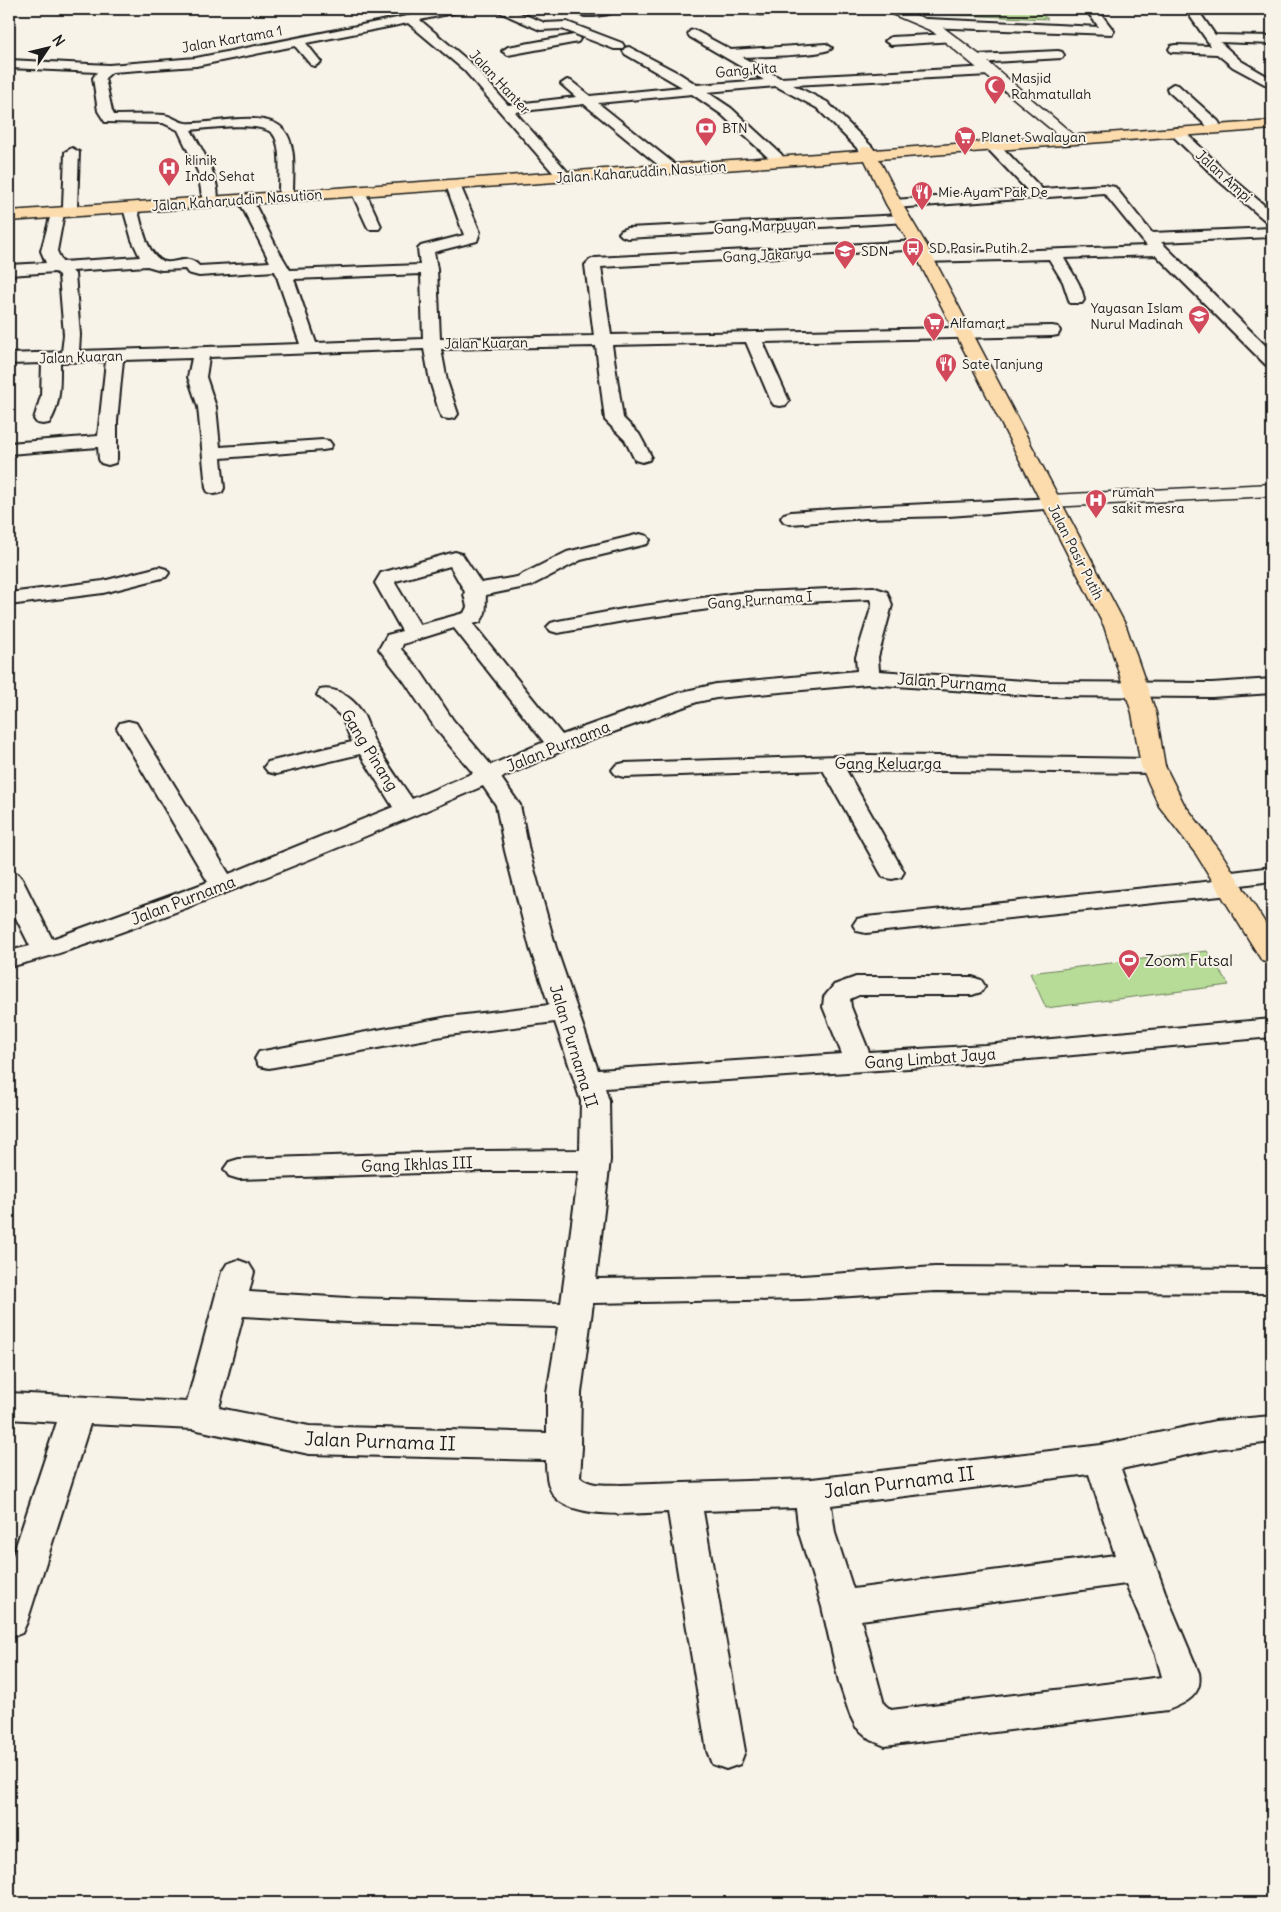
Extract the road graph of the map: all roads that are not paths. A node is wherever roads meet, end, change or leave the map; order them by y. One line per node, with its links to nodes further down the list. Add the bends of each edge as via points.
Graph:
1 (458, 9): 9 (street, Jalan Kartama 1)
2 (501, 9): 13 (street)
3 (614, 9): 10 (street)
4 (742, 9): 5 (street)
5 (773, 9)
6 (892, 9): 12 (main road)
7 (1091, 9): 12 (street, via 1108,31)
8 (1191, 9): 18 (street)
9 (436, 11): 11 (street, Jalan Kartama 1)
10 (583, 14)
11 (411, 19): 21 (street, Jalan Kartama 1); 42 (street, Jalan Hanter, via 468,67)
12 (926, 23): 17 (main road)
13 (544, 27): 14 (street); 16 (street, via 562,25)
14 (525, 31)
15 (694, 34): 27 (street)
16 (590, 36): 26 (street); 40 (street, via 623,49)
17 (950, 38): 19 (street); 29 (main road)
18 (1212, 38): 20 (street); 24 (street)
19 (891, 40)
20 (1272, 40)
21 (298, 42): 25 (street, Jalan Kartama 1); 31 (street)
22 (826, 48): 27 (street)
23 (1174, 49): 24 (street)
24 (1220, 50): 38 (street)
25 (256, 51): 30 (street); 33 (street, Jalan Kartama 1, via 196,62)
26 (508, 51)
27 (731, 54): 36 (street)
28 (1058, 55): 29 (street)
29 (976, 58): 34 (main road)
30 (264, 62)
31 (315, 62)
32 (9, 64): 33 (street, Jalan Kartama 1)
33 (109, 69): 46 (street, via 100,78 105,111 110,119 165,119)
34 (991, 72): 35 (street, Gang Kita); 36 (street, Gang Kita, via 913,73); 48 (main road)
35 (1016, 74)
36 (777, 82): 40 (street, Gang Kita); 51 (street, via 822,105)
37 (567, 84): 41 (street)
38 (1272, 84)
39 (1173, 88): 44 (street)
40 (694, 89): 41 (street, Gang Kita); 52 (street, via 726,111)
41 (589, 100): 42 (street, Gang Kita); 53 (street)
42 (506, 109): 54 (street, Jalan Hanter)
43 (1272, 121): 44 (highway, Jalan Kaharuddin Nasution)
44 (1213, 124): 48 (highway, Jalan Kaharuddin Nasution)
45 (1272, 125): 47 (highway, Jalan Kaharuddin Nasution)
46 (183, 127): 57 (street, via 260,124 275,128 285,156); 59 (street, via 203,164)
47 (1176, 132): 49 (highway, Jalan Kaharuddin Nasution); 67 (street, Jalan Ampi)
48 (1068, 136): 51 (highway, Jalan Kaharuddin Nasution)
49 (992, 145): 51 (highway, Jalan Kaharuddin Nasution); 58 (street)
50 (72, 152): 63 (street)
51 (868, 152): 52 (highway, Jalan Kaharuddin Nasution); 55 (highway, Jalan Kaharuddin Nasution); 61 (highway, Jalan Pasir Putih)
52 (776, 157): 53 (highway, Jalan Kaharuddin Nasution)
53 (667, 165): 54 (highway, Jalan Kaharuddin Nasution)
54 (561, 173): 57 (highway, Jalan Kaharuddin Nasution)
55 (453, 185): 56 (highway, Jalan Kaharuddin Nasution); 77 (street, via 472,238 426,248)
56 (358, 191): 60 (highway, Jalan Kaharuddin Nasution); 68 (street)
57 (286, 192): 59 (highway, Jalan Kaharuddin Nasution)
58 (1039, 194): 61 (street); 70 (street, via 1108,189)
59 (210, 199): 60 (highway, Jalan Kaharuddin Nasution); 62 (highway, Jalan Kaharuddin Nasution); 63 (highway, Jalan Kaharuddin Nasution)
60 (245, 199): 79 (street)
61 (894, 204): 66 (highway, Jalan Pasir Putih)
62 (130, 208): 63 (highway, Jalan Kaharuddin Nasution); 74 (street)
63 (64, 210): 64 (highway, Jalan Kaharuddin Nasution); 65 (highway, Jalan Kaharuddin Nasution); 76 (street, via 50,251)
64 (9, 211)
65 (9, 216)
66 (903, 219): 72 (highway, Jalan Pasir Putih); 75 (street, Gang Marpuyan, via 622,228)
67 (1272, 219)
68 (374, 226)
69 (1272, 232): 70 (street)
70 (1148, 238): 71 (street)
71 (1160, 250): 73 (street, Gang Jakarya); 85 (street)
72 (922, 252): 73 (street, Gang Jakarya); 75 (street, Gang Jakarya); 82 (highway, Jalan Pasir Putih)
73 (1054, 254): 80 (street, via 1074,289)
74 (149, 260): 76 (street); 79 (street, via 159,265 189,264 199,271)
75 (644, 260): 86 (street, Gang Jakarya, via 593,265)
76 (58, 268): 78 (street); 91 (street, via 67,274 72,336)
77 (429, 269): 79 (street); 87 (street)
78 (9, 270)
79 (283, 271): 88 (street)
80 (1076, 300)
81 (1052, 331): 82 (street, Jalan Kuaran)
82 (963, 333): 84 (street, Jalan Kuaran); 104 (highway, Jalan Pasir Putih)
83 (1272, 336): 85 (street)
84 (752, 337): 86 (street, Jalan Kuaran); 95 (street)
85 (1249, 337): 94 (street)
86 (605, 342): 87 (street, Jalan Kuaran); 101 (street, via 614,420 633,438)
87 (432, 344): 88 (street, Jalan Kuaran); 96 (street, via 439,385)
88 (310, 349): 89 (street, Jalan Kuaran)
89 (201, 353): 90 (street, Jalan Kuaran); 100 (street, via 197,377 207,407)
90 (115, 356): 91 (street, Jalan Kuaran); 99 (street, via 107,450)
91 (70, 357): 92 (street, Jalan Kuaran)
92 (51, 358): 93 (street, Jalan Kuaran); 97 (street, via 49,376 52,386)
93 (9, 359)
94 (1272, 361)
95 (780, 401)
96 (449, 414)
97 (43, 419)
98 (323, 445): 100 (street)
99 (9, 449)
100 (212, 453): 102 (street)
101 (642, 456)
102 (215, 488)
103 (1272, 490): 104 (main road)
104 (1051, 503): 105 (street); 115 (highway, Jalan Pasir Putih, via 1115,626)
105 (791, 518)
106 (640, 540): 108 (street, via 574,556 523,582)
107 (159, 573): 109 (street, via 117,586)
108 (476, 592): 110 (street, via 477,607 473,618); 112 (street, via 455,558 388,577 384,583)
109 (9, 599)
110 (460, 622): 112 (street); 118 (street)
111 (558, 627): 113 (street, Gang Purnama I, via 738,600 873,593 880,596 882,605 867,657)
112 (414, 633): 124 (street, Jalan Purnama II, via 395,640 390,649 444,724)
113 (868, 677): 115 (street, Jalan Purnama, via 1038,689); 118 (street, Jalan Purnama, via 716,691 690,697)
114 (1272, 686): 115 (street, Jalan Purnama)
115 (1136, 690): 121 (highway, Jalan Pasir Putih, via 1144,713)
116 (328, 695): 119 (street, Gang Pinang, via 352,715)
117 (128, 728): 130 (street)
118 (558, 744): 124 (street, Jalan Purnama)
119 (365, 746): 122 (street); 125 (street, Gang Pinang)
120 (831, 763): 121 (street, Gang Keluarga); 123 (street, Gang Keluarga); 126 (street)
121 (1152, 766): 129 (highway, Jalan Pasir Putih, via 1172,806)
122 (276, 767)
123 (624, 770)
124 (487, 775): 125 (street, Jalan Purnama); 136 (street, Jalan Purnama II, via 508,805 524,880)
125 (407, 810): 130 (street, Jalan Purnama)
126 (892, 872)
127 (1272, 874): 129 (street)
128 (9, 879): 132 (street)
129 (1227, 883): 131 (street); 133 (highway, Jalan Pasir Putih)
130 (223, 885): 132 (street, Jalan Purnama)
131 (866, 925)
132 (45, 950): 134 (street, Jalan Purnama)
133 (1272, 955)
134 (9, 959)
135 (972, 986): 139 (street, via 856,986 843,991 837,997 836,1007)
136 (565, 1012): 138 (street, via 448,1026); 140 (street, Jalan Purnama II)
137 (1272, 1028): 139 (street, Gang Limbat Jaya)
138 (268, 1059)
139 (859, 1063): 140 (street, Gang Limbat Jaya)
140 (588, 1080): 141 (street, Jalan Purnama II, via 595,1101)
141 (595, 1160): 142 (street, Gang Ikhlas III); 146 (street, Jalan Purnama II)
142 (239, 1169)
143 (238, 1272): 145 (street)
144 (1272, 1281): 146 (street, via 936,1279 743,1288)
145 (230, 1303): 146 (street, via 348,1310); 149 (street)
146 (577, 1303): 151 (street, Jalan Purnama II, via 564,1394)
147 (9, 1406): 148 (street, Jalan Purnama II)
148 (78, 1411): 149 (street, Jalan Purnama II); 157 (street)
149 (200, 1418): 151 (street, Jalan Purnama II, via 309,1440)
150 (1272, 1429): 152 (street, Jalan Purnama II, via 1215,1434)
151 (565, 1447): 154 (street, Jalan Purnama II, via 564,1478 567,1486 582,1496 621,1499)
152 (1101, 1459): 153 (street, Jalan Purnama II); 155 (street)
153 (812, 1493): 154 (street, Jalan Purnama II); 156 (street, via 817,1533)
154 (683, 1496): 158 (street)
155 (1137, 1567): 156 (street); 156 (street, via 1181,1672 1182,1682 1168,1693 884,1728 869,1715)
156 (840, 1607)
157 (9, 1622)
158 (726, 1751)

